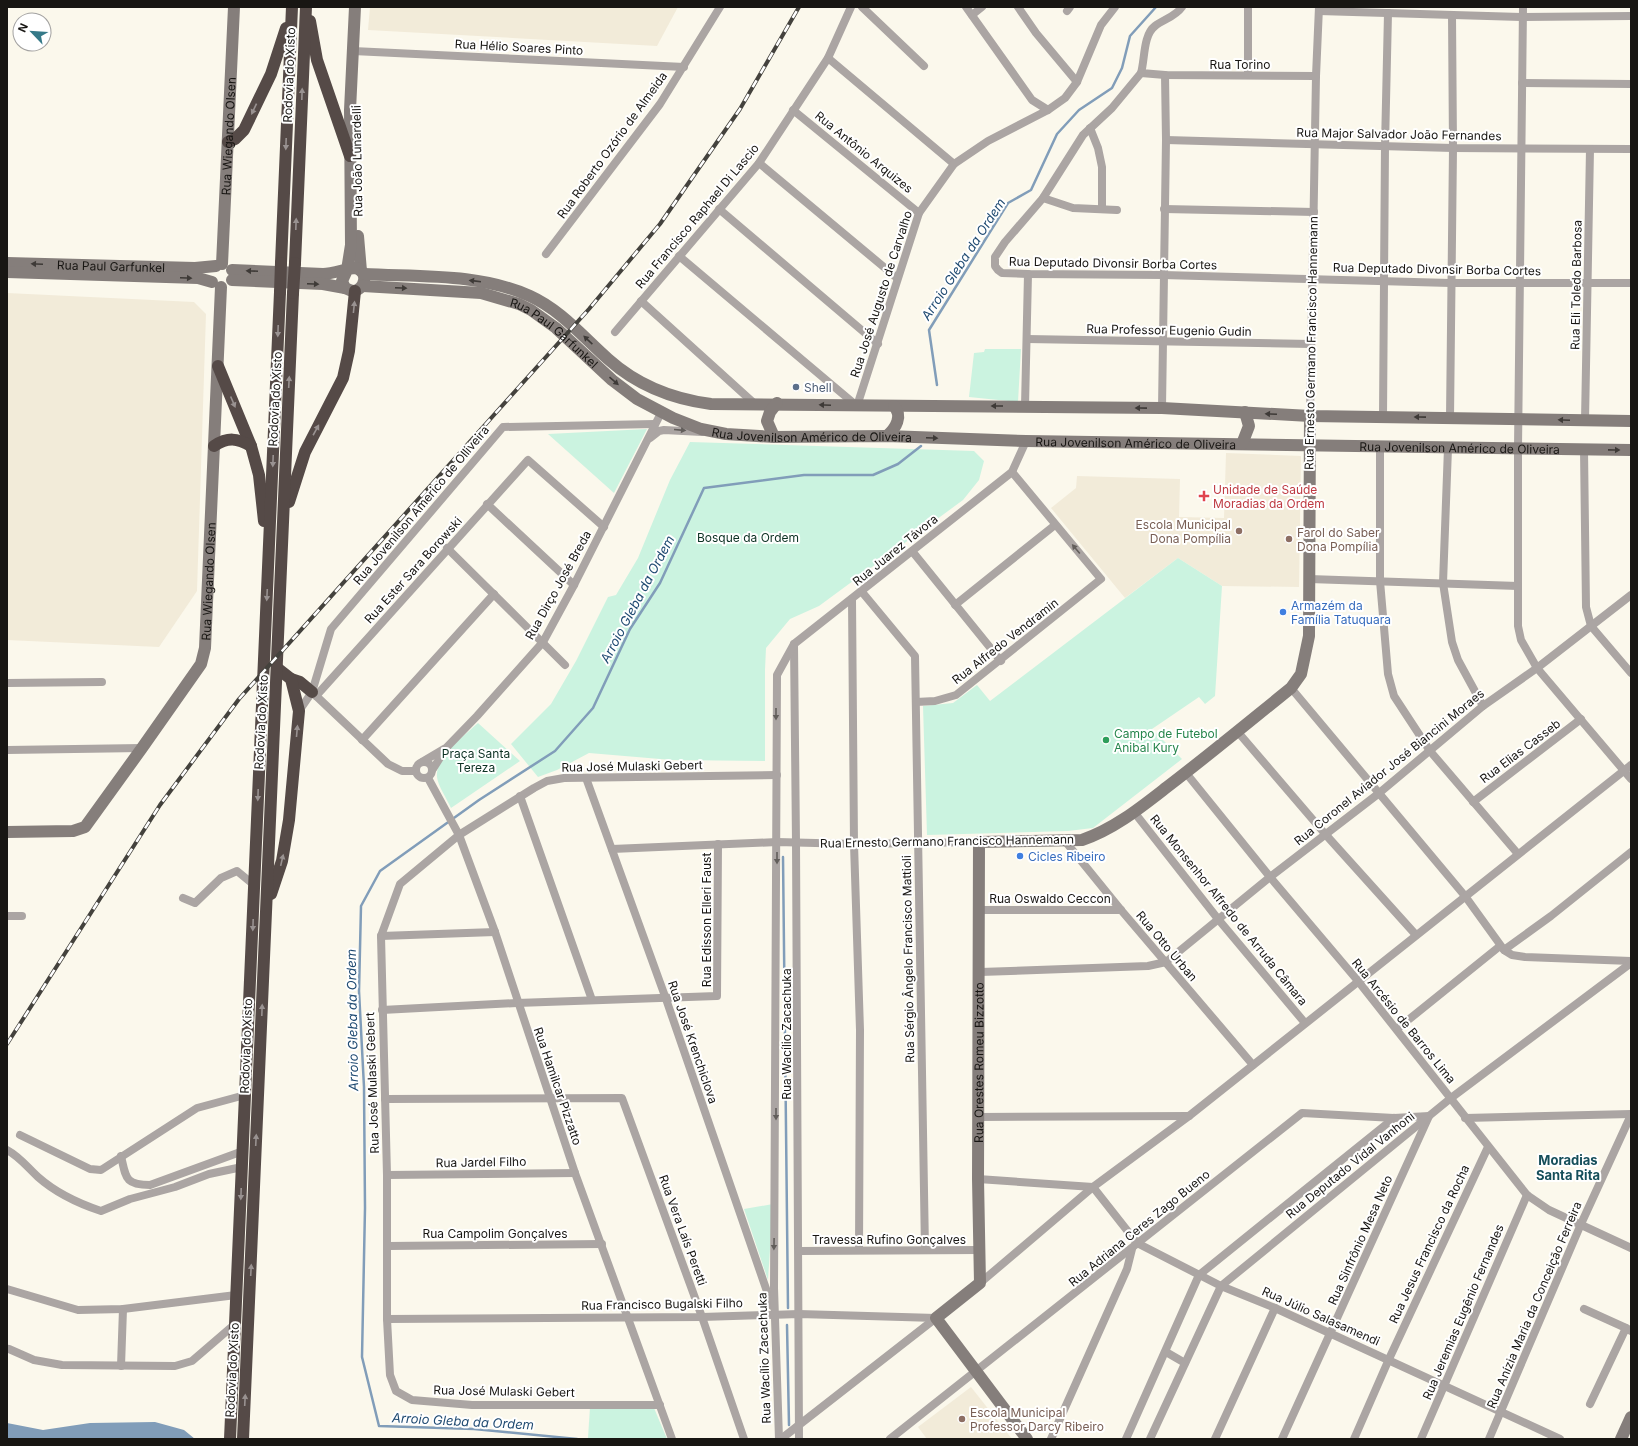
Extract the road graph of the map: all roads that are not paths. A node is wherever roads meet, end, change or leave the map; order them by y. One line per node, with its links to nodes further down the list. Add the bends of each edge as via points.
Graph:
1 (234, 7): 37 (main road, Rua Wiegando Olsen)
2 (292, 7): 37 (highway, one-way to 37, via 271,74 244,130); 113 (highway, Rodovia do Xisto, one-way to 113, bridge)
3 (307, 7): 44 (highway, via 317,60); 108 (highway, Rodovia do Xisto, one-way to 3, bridge)
4 (355, 7): 22 (main road, Rua João Lunardelli)
5 (720, 7): 25 (street, Rua Roberto Ozório de Almeida)
6 (851, 7): 23 (street, Rua Francisco Raphael Di Lascio)
7 (862, 7): 24 (street)
8 (966, 7): 17 (street)
9 (982, 7): 17 (street)
10 (1018, 7): 30 (street)
11 (1115, 7): 30 (street, Rua José Augusto de Carvalho, via 1101,25)
12 (1182, 7): 26 (street, via 1178,13 1154,27 1148,34)
13 (1248, 7): 28 (street)
14 (1523, 7): 20 (street)
15 (1319, 9): 16 (street); 29 (street, Rua Ernesto Germano Francisco Hannemann)
16 (1388, 13): 18 (street); 39 (street)
17 (972, 15): 34 (street, via 1032,100)
18 (1452, 15): 20 (street); 40 (street)
19 (1628, 16): 20 (street); 21 (street)
20 (1523, 17): 31 (street)
21 (1631, 22)
22 (353, 51): 25 (street, Rua Hélio Soares Pinto); 44 (main road, Rua João Lunardelli, via 350,110)
23 (828, 58): 33 (street, Rua Francisco Raphael Di Lascio); 46 (street)
24 (924, 66)
25 (684, 67): 54 (street, Rua Roberto Ozório de Almeida, via 639,134)
26 (1141, 73): 27 (street, Rua Torino); 35 (street, via 1112,108)
27 (1165, 75): 28 (street, Rua Torino); 36 (street)
28 (1248, 75): 29 (street, Rua Torino)
29 (1316, 76): 38 (street, Rua Ernesto Germano Francisco Hannemann)
30 (1077, 82): 34 (street, Rua José Augusto de Carvalho, via 1065,98)
31 (1522, 83): 32 (street); 41 (street)
32 (1631, 84)
33 (794, 110): 45 (street, Rua Francisco Raphael Di Lascio); 53 (street, Rua Antônio Arquizes)
34 (1048, 110): 46 (street, Rua José Augusto de Carvalho, via 988,141)
35 (1090, 128): 47 (street, via 1074,148); 50 (street, via 1102,167)
36 (1166, 140): 38 (street, Rua Major Salvador João Fernandes); 49 (street)
37 (228, 142): 57 (main road, Rua Wiegando Olsen)
38 (1315, 145): 39 (street, Rua Major Salvador João Fernandes); 52 (street, Rua Ernesto Germano Francisco Hannemann)
39 (1384, 146): 40 (street, Rua Major Salvador João Fernandes); 64 (street)
40 (1453, 148): 41 (street, Rua Major Salvador João Fernandes); 67 (street)
41 (1522, 148): 42 (street, Rua Major Salvador João Fernandes); 66 (street)
42 (1590, 149): 43 (street, Rua Major Salvador João Fernandes); 70 (street, Rua Eli Toledo Barbosa)
43 (1631, 149)
44 (354, 156): 58 (main road, Rua João Lunardelli, via 351,245); 65 (main road, Rua João Lunardelli)
45 (759, 163): 48 (street, Rua Francisco Raphael Di Lascio); 62 (street)
46 (954, 164): 53 (street, Rua José Augusto de Carvalho)
47 (1043, 198): 50 (street, via 1073,208); 60 (street, Rua Deputado Divonsir Borba Cortes, via 995,257 995,266 1002,273)
48 (719, 209): 55 (street, Rua Francisco Raphael Di Lascio); 75 (street)
49 (1164, 209): 52 (street); 61 (street)
50 (1102, 210): 51 (street)
51 (1117, 210)
52 (1314, 212): 63 (street, Rua Ernesto Germano Francisco Hannemann)
53 (919, 213): 62 (street, Rua José Augusto de Carvalho)
54 (546, 254)
55 (679, 256): 71 (street, Rua Francisco Raphael Di Lascio); 80 (street)
56 (7, 263): 57 (main road, Rua Paul Garfunkel, one-way to 56)
57 (225, 270): 58 (main road, Rua Paul Garfunkel, one-way to 57, via 323,274); 65 (main road, Rua Paul Garfunkel, one-way to 65, via 323,284); 69 (main road, via 228,285); 69 (main road, Rua Wiegando Olsen, via 211,272)
58 (346, 270): 65 (main road, Rua Paul Garfunkel, via 354,268); 65 (main road, Rua João Lunardelli, via 342,281)
59 (7, 272): 69 (main road, Rua Paul Garfunkel, one-way to 69, via 198,278)
60 (1028, 274): 61 (street, Rua Deputado Divonsir Borba Cortes); 73 (street)
61 (1163, 275): 63 (street, Rua Deputado Divonsir Borba Cortes); 74 (street)
62 (897, 278): 75 (street, Rua José Augusto de Carvalho)
63 (1312, 279): 64 (street, Rua Deputado Divonsir Borba Cortes); 76 (street, Rua Ernesto Germano Francisco Hannemann)
64 (1385, 281): 67 (street, Rua Deputado Divonsir Borba Cortes); 86 (street)
65 (357, 282): 79 (main road, Rua Paul Garfunkel, one-way to 65, via 711,404 678,398 656,390 632,377 608,359 554,311 518,291 479,281); 87 (main road, Rua Paul Garfunkel, one-way to 87, via 475,292 519,304 556,328); 108 (highway, one-way to 65, via 305,452 343,378 349,351)
66 (1520, 282): 67 (street, Rua Deputado Divonsir Borba Cortes); 70 (street, Rua Deputado Divonsir Borba Cortes); 89 (street)
67 (1450, 283): 88 (street)
68 (1631, 283): 70 (street, Rua Deputado Divonsir Borba Cortes)
69 (217, 284): 77 (main road, Rua Wiegando Olsen)
70 (1588, 284): 90 (street, Rua Eli Toledo Barbosa)
71 (641, 301): 72 (street, Rua Francisco Raphael Di Lascio); 79 (street)
72 (615, 332)
73 (1027, 339): 74 (street, Rua Professor Eugenio Gudin); 82 (street)
74 (1163, 342): 76 (street, Rua Professor Eugenio Gudin); 83 (street)
75 (878, 344): 80 (street, Rua José Augusto de Carvalho)
76 (1311, 344): 85 (street, Rua Ernesto Germano Francisco Hannemann)
77 (218, 366): 98 (main road, Rua Wiegando Olsen); 99 (highway, one-way to 99)
78 (777, 403): 79 (main road); 80 (main road, one-way to 78); 94 (main road, via 767,421)
79 (756, 406)
80 (857, 406): 81 (main road)
81 (894, 406): 82 (main road, one-way to 81); 93 (main road, via 897,409 898,420 895,429)
82 (1025, 406): 83 (main road, one-way to 82)
83 (1162, 408): 84 (main road)
84 (1245, 412): 85 (main road, one-way to 84); 97 (main road, via 1249,426)
85 (1310, 416): 86 (main road); 100 (main road, Rua Ernesto Germano Francisco Hannemann)
86 (1384, 417): 88 (main road, one-way to 86)
87 (658, 418): 92 (main road, Rua Paul Garfunkel); 96 (street, Rua Dirço José Breda); 137 (street, Rua Jovenilson Americo de Olliveira, via 503,427 331,629)
88 (1450, 418): 89 (main road)
89 (1518, 419): 90 (main road, one-way to 89); 103 (street)
90 (1585, 421): 91 (main road)
91 (1631, 421)
92 (726, 434): 94 (main road, Rua Jovenilson Américo de Oliveira); 96 (street, Rua Jovenilson Américo de Oliveira, one-way to 92, via 654,434 664,430)
93 (886, 436): 94 (main road, Rua Jovenilson Américo de Oliveira); 95 (main road, Rua Jovenilson Américo de Oliveira, one-way to 95)
94 (774, 437)
95 (1026, 441): 97 (main road, Rua Jovenilson Américo de Oliveira); 106 (street, Rua Juarez Távora)
96 (646, 443): 110 (street, Rua Dirço José Breda)
97 (1242, 444): 100 (main road, Rua Jovenilson Américo de Oliveira)
98 (214, 446): 99 (highway, via 231,438); 144 (main road, Rua Wiegando Olsen, via 203,656 194,676)
99 (251, 446): 113 (highway, via 258,475)
100 (1309, 446): 101 (main road, Rua Jovenilson Américo de Oliveira); 114 (main road, Rua Ernesto Germano Francisco Hannemann)
101 (1380, 447): 102 (main road, Rua Jovenilson Américo de Oliveira); 115 (street)
102 (1448, 448): 103 (main road, Rua Jovenilson Américo de Oliveira); 116 (street)
103 (1518, 448): 104 (main road, Rua Jovenilson Américo de Oliveira); 118 (street)
104 (1584, 449): 105 (main road, Rua Jovenilson Américo de Oliveira, one-way to 105); 124 (street, via 1586,607)
105 (1631, 450)
106 (1012, 472): 109 (street); 112 (street, Rua Juarez Távora)
107 (487, 504): 110 (street, Rua Ester Sara Borowski, via 528,460); 111 (street, Rua Ester Sara Borowski); 117 (street)
108 (284, 519): 129 (highway, Rodovia do Xisto)
109 (1055, 525): 123 (street); 127 (street, Rua Alfredo Vendramin, one-way to 109, via 1101,579)
110 (604, 527): 117 (street, Rua Dirço José Breda)
111 (447, 548): 120 (street); 137 (street, Rua Ester Sara Borowski)
112 (912, 551): 119 (street, Rua Juarez Távora); 123 (street)
113 (268, 556): 176 (highway, Rodovia do Xisto, one-way to 176)
114 (1309, 579): 115 (street); 136 (main road, Rua Ernesto Germano Francisco Hannemann, via 1309,636 1301,674)
115 (1380, 581): 116 (street); 147 (street, via 1388,674 1394,696)
116 (1443, 583): 118 (street); 139 (street, via 1452,642 1458,660)
117 (574, 585): 125 (street, Rua Dirço José Breda)
118 (1518, 586): 130 (street, via 1518,626 1521,640)
119 (862, 592): 122 (street, Rua Juarez Távora); 138 (street, Rua Sérgio Ângelo Francisco Mattioli, via 915,656)
120 (494, 594): 125 (street); 143 (street)
121 (1631, 595): 124 (street, Rua Coronel Aviador José Biancini Moraes)
122 (852, 599): 126 (street, Rua Juarez Távora); 170 (street)
123 (956, 605): 127 (street)
124 (1591, 626): 130 (street, Rua Coronel Aviador José Biancini Moraes); 131 (street)
125 (543, 642): 128 (street); 145 (street, Rua Dirço José Breda)
126 (794, 644): 132 (street, Rua Juarez Távora); 167 (street, Rua Wacílio Zacachuka)
127 (1001, 661): 138 (street, Rua Alfredo Vendramin, via 956,695 935,701)
128 (565, 665)
129 (277, 668): 133 (highway); 179 (highway, Rodovia do Xisto)
130 (1537, 668): 139 (street, Rua Coronel Aviador José Biancini Moraes); 141 (street)
131 (1631, 673)
132 (777, 675): 154 (street, Rua Wacílio Zacachuka, one-way to 154)
133 (291, 679): 137 (highway, via 300,682); 140 (highway)
134 (102, 682): 135 (street)
135 (7, 683)
136 (1291, 688): 142 (main road, Rua Ernesto Germano Francisco Hannemann); 158 (street)
137 (314, 694): 140 (street, Rua Jovenilson Americo de Olliveira); 143 (street)
138 (916, 702): 171 (street, Rua Sérgio Ângelo Francisco Mattioli)
139 (1484, 706): 147 (street, Rua Coronel Aviador José Biancini Moraes)
140 (299, 711): 179 (highway, one-way to 140, via 282,861 289,820)
141 (1581, 719): 151 (street); 160 (street, Rua Elias Casseb)
142 (1237, 731): 153 (main road, Rua Ernesto Germano Francisco Hannemann); 164 (street)
143 (362, 740): 152 (street, via 395,768)
144 (142, 748): 146 (street); 162 (main road, Rua Wiegando Olsen, via 89,823 74,832)
145 (446, 748): 148 (street, Rua Dirço José Breda); 150 (street, Rua Dirço José Breda)
146 (7, 750)
147 (1430, 751): 158 (street, Rua Coronel Aviador José Biancini Moraes); 160 (street)
148 (422, 762): 150 (street, via 428,762); 152 (street)
149 (1631, 765): 151 (street)
150 (433, 769): 155 (street)
151 (1624, 770): 157 (street); 174 (street)
152 (416, 771): 155 (street, via 420,777)
153 (1186, 773): 161 (main road, Rua Ernesto Germano Francisco Hannemann); 175 (street, Rua Arcésio de Barros Lima)
154 (777, 775): 156 (street, Rua José Mulaski Gebert); 166 (street, Rua Wacílio Zacachuka)
155 (428, 778): 163 (street, Rua Hamilcar Pizzatto)
156 (586, 778): 159 (street, Rua José Mulaski Gebert, via 547,781); 172 (street, Rua José Krenchiclova)
157 (1631, 779)
158 (1378, 794): 164 (street, Rua Coronel Aviador José Biancini Moraes); 177 (street)
159 (520, 796): 163 (street, Rua José Mulaski Gebert); 194 (street)
160 (1472, 802): 174 (street)
161 (1134, 812): 165 (main road, Rua Ernesto Germano Francisco Hannemann, via 1096,835 1082,840); 184 (street, Rua Monsenhor Alfredo de Arruda Câmara)
162 (7, 832)
163 (458, 834): 185 (street, Rua Hamilcar Pizzatto); 187 (street, Rua José Mulaski Gebert, via 400,884)
164 (1326, 835): 175 (street, Rua Coronel Aviador José Biancini Moraes); 186 (street)
165 (1065, 841): 168 (main road, Rua Ernesto Germano Francisco Hannemann); 181 (street, Rua Otto Urban)
166 (777, 842): 167 (street, Rua Ernesto Germano Francisco Hannemann); 169 (street, Rua Ernesto Germano Francisco Hannemann); 241 (street, Rua Wacílio Zacachuka, one-way to 241)
167 (796, 842): 170 (street, Rua Ernesto Germano Francisco Hannemann); 231 (street, Rua Wacílio Zacachuka)
168 (979, 842): 171 (street, Rua Ernesto Germano Francisco Hannemann); 180 (main road, Rua Orestes Romeu Bizzotto)
169 (718, 844): 172 (street, Rua Ernesto Germano Francisco Hannemann); 193 (street, Rua Edisson Elleri Faust, via 717,996)
170 (854, 844): 171 (street, Rua Ernesto Germano Francisco Hannemann); 228 (street, via 860,1030)
171 (918, 844): 229 (street, Rua Sérgio Ângelo Francisco Mattioli)
172 (612, 849): 193 (street, Rua José Krenchiclova)
173 (1631, 852): 188 (street, via 1551,916)
174 (1518, 854): 177 (street)
175 (1270, 877): 184 (street, Rua Coronel Aviador José Biancini Moraes); 192 (street, Rua Arcésio de Barros Lima)
176 (254, 885): 178 (street, via 237,871 221,878 195,903); 200 (highway, Rodovia do Xisto, one-way to 200)
177 (1465, 896): 186 (street); 188 (street)
178 (183, 898)
179 (266, 910): 262 (highway, Rodovia do Xisto, one-way to 179)
180 (980, 910): 181 (street, Rua Oswaldo Ceccon); 191 (main road, Rua Orestes Romeu Bizzotto)
181 (1121, 910): 189 (street, Rua Otto Urban)
182 (7, 916): 183 (street)
183 (22, 916)
184 (1218, 919): 189 (street, Rua Coronel Aviador José Biancini Moraes); 197 (street, Rua Monsenhor Alfredo de Arruda Câmara)
185 (495, 932): 187 (street); 195 (street, Rua Hamilcar Pizzatto)
186 (1416, 935): 192 (street)
187 (381, 936): 196 (street, Rua José Mulaski Gebert)
188 (1502, 948): 190 (street, via 1512,955 1525,957); 198 (street)
189 (1166, 962): 191 (street, via 1148,966); 199 (street, Rua Otto Urban)
190 (1631, 962): 202 (street, Rua Deputado Vidal Vanhoni)
191 (980, 972): 207 (main road, Rua Orestes Romeu Bizzotto)
192 (1358, 981): 197 (street); 198 (street, Rua Arcésio de Barros Lima)
193 (666, 999): 194 (street); 241 (street, Rua José Krenchiclova)
194 (592, 1000): 195 (street)
195 (517, 1003): 196 (street); 201 (street, Rua Hamilcar Pizzatto)
196 (382, 1010): 203 (street, Rua José Mulaski Gebert)
197 (1305, 1023): 199 (street)
198 (1397, 1029): 202 (street, Rua Arcésio de Barros Lima)
199 (1252, 1065): 205 (street)
200 (245, 1095): 215 (highway, Rodovia do Xisto); 216 (street, via 197,1108)
201 (550, 1098): 203 (street); 218 (street, Rua Hamilcar Pizzatto); 243 (street, Rua Vera Laís Peretti, via 622,1098)
202 (1451, 1098): 206 (street, Rua Deputado Vidal Vanhoni); 210 (street, Rua Arcésio de Barros Lima)
203 (385, 1099): 219 (street, Rua José Mulaski Gebert)
204 (1631, 1114): 210 (street); 223 (street, Rua Anízia Maria da Conceição Ferreira)
205 (1189, 1116): 207 (street); 221 (street)
206 (1428, 1116): 208 (street, Rua Adriana Ceres Zago Bueno); 211 (street, Rua Deputado Vidal Vanhoni); 248 (street, Rua Sinfrônio Mesa Neto)
207 (979, 1117): 220 (main road, Rua Orestes Romeu Bizzotto)
208 (1406, 1117): 209 (street, Rua Adriana Ceres Zago Bueno); 211 (street)
209 (1394, 1118): 226 (street, Rua Adriana Ceres Zago Bueno, via 1302,1113); 232 (street, Rua Deputado Vidal Vanhoni)
210 (1465, 1118): 213 (street, Rua Arcésio de Barros Lima)
211 (1412, 1130): 234 (street, Rua Deputado Vidal Vanhoni)
212 (20, 1135): 216 (street, via 90,1170 101,1170)
213 (1488, 1147): 222 (street, Rua Arcésio de Barros Lima); 251 (street, Rua Jesus Francisco da Rocha)
214 (7, 1150): 217 (street, via 18,1156 37,1176 62,1195 101,1210 209,1174)
215 (243, 1151): 216 (street, via 150,1185 135,1185 130,1181 124,1172); 217 (highway, Rodovia do Xisto)
216 (121, 1156)
217 (242, 1167): 236 (highway, Rodovia do Xisto, one-way to 236)
218 (575, 1173): 219 (street, Rua Jardel Filho); 224 (street, Rua Hamilcar Pizzatto)
219 (387, 1175): 225 (street, Rua José Mulaski Gebert)
220 (978, 1179): 221 (street); 230 (main road, Rua Orestes Romeu Bizzotto)
221 (1093, 1187): 226 (street, Rua Júlio Salasamendi); 233 (street)
222 (1527, 1195): 223 (street, Rua Arcésio de Barros Lima, via 1549,1210); 255 (street, Rua Jeremias Eugênio Fernandes)
223 (1581, 1224): 227 (street, Rua Arcésio de Barros Lima); 258 (street, Rua Anízia Maria da Conceição Ferreira)
224 (602, 1244): 225 (street, Rua Campolim Gonçalves); 242 (street, Rua Hamilcar Pizzatto)
225 (388, 1246): 245 (street, Rua José Mulaski Gebert)
226 (1134, 1246): 232 (street, Rua Júlio Salasamendi); 254 (street, Rua Adriana Ceres Zago Bueno); 269 (street)
227 (1631, 1248)
228 (859, 1250): 229 (street, Travessa Rufino Gonçalves); 231 (street, Travessa Rufino Gonçalves)
229 (925, 1250): 230 (street, Travessa Rufino Gonçalves)
230 (979, 1250): 233 (main road, Rua Orestes Romeu Bizzotto)
231 (799, 1251): 240 (street, Rua Wacílio Zacachuka)
232 (1199, 1275): 234 (street, Rua Júlio Salasamendi); 250 (street, Rua Deputado Vidal Vanhoni)
233 (980, 1282): 244 (main road)
234 (1221, 1286): 237 (street, Rua Júlio Salasamendi); 252 (street, Rua Deputado Vidal Vanhoni)
235 (7, 1289): 238 (street, via 78,1310)
236 (236, 1295): 238 (street); 246 (highway, Rodovia do Xisto)
237 (1275, 1308): 248 (street, Rua Júlio Salasamendi); 272 (street)
238 (123, 1309): 253 (street)
239 (1584, 1309): 247 (street)
240 (800, 1314): 241 (street, Rua Francisco Bugalski Filho); 244 (street, Rua Francisco Bugalski Filho); 260 (street, Rua Wacílio Zacachuka)
241 (775, 1315): 243 (street, Rua Francisco Bugalski Filho); 265 (street, Rua Wacílio Zacachuka)
242 (627, 1317): 243 (street, Rua Francisco Bugalski Filho); 245 (street, Rua Francisco Bugalski Filho); 257 (street, Rua Hamilcar Pizzatto)
243 (702, 1317): 264 (street, Rua Vera Laís Peretti)
244 (936, 1318): 254 (main road); 260 (street)
245 (387, 1319): 257 (street, Rua José Mulaski Gebert, via 390,1374 396,1391 412,1400 472,1405)
246 (235, 1324): 253 (street, via 192,1361 175,1366); 261 (highway, Rodovia do Xisto)
247 (1628, 1330): 256 (street)
248 (1331, 1334): 251 (street, Rua Júlio Salasamendi); 273 (street, Rua Sinfrônio Mesa Neto)
249 (9, 1349): 253 (street, via 34,1360 62,1365)
250 (1166, 1352): 252 (street); 270 (street, Rua Deputado Vidal Vanhoni)
251 (1389, 1359): 255 (street, Rua Júlio Salasamendi); 274 (street, Rua Jesus Francisco da Rocha)
252 (1186, 1363): 271 (street, Rua Deputado Vidal Vanhoni)
253 (121, 1366)
254 (976, 1373): 267 (street, Rua Adriana Ceres Zago Bueno); 268 (main road)
255 (1444, 1386): 258 (street, Rua Júlio Salasamendi); 275 (street, Rua Jeremias Eugênio Fernandes)
256 (1590, 1404)
257 (660, 1405): 263 (street)
258 (1501, 1413): 276 (street, Rua Anízia Maria da Conceição Ferreira); 277 (street, Rua Júlio Salasamendi)
259 (1631, 1417): 278 (main road)
260 (798, 1424): 265 (street); 266 (street, Rua Wacílio Zacachuka)
261 (230, 1439)
262 (243, 1439)
263 (672, 1439)
264 (744, 1439)
265 (780, 1439)
266 (799, 1439)
267 (890, 1439)
268 (1027, 1439)
269 (1051, 1439)
270 (1126, 1439)
271 (1150, 1439)
272 (1215, 1439)
273 (1282, 1439)
274 (1354, 1439)
275 (1421, 1439)
276 (1489, 1439)
277 (1560, 1439)
278 (1621, 1439)

